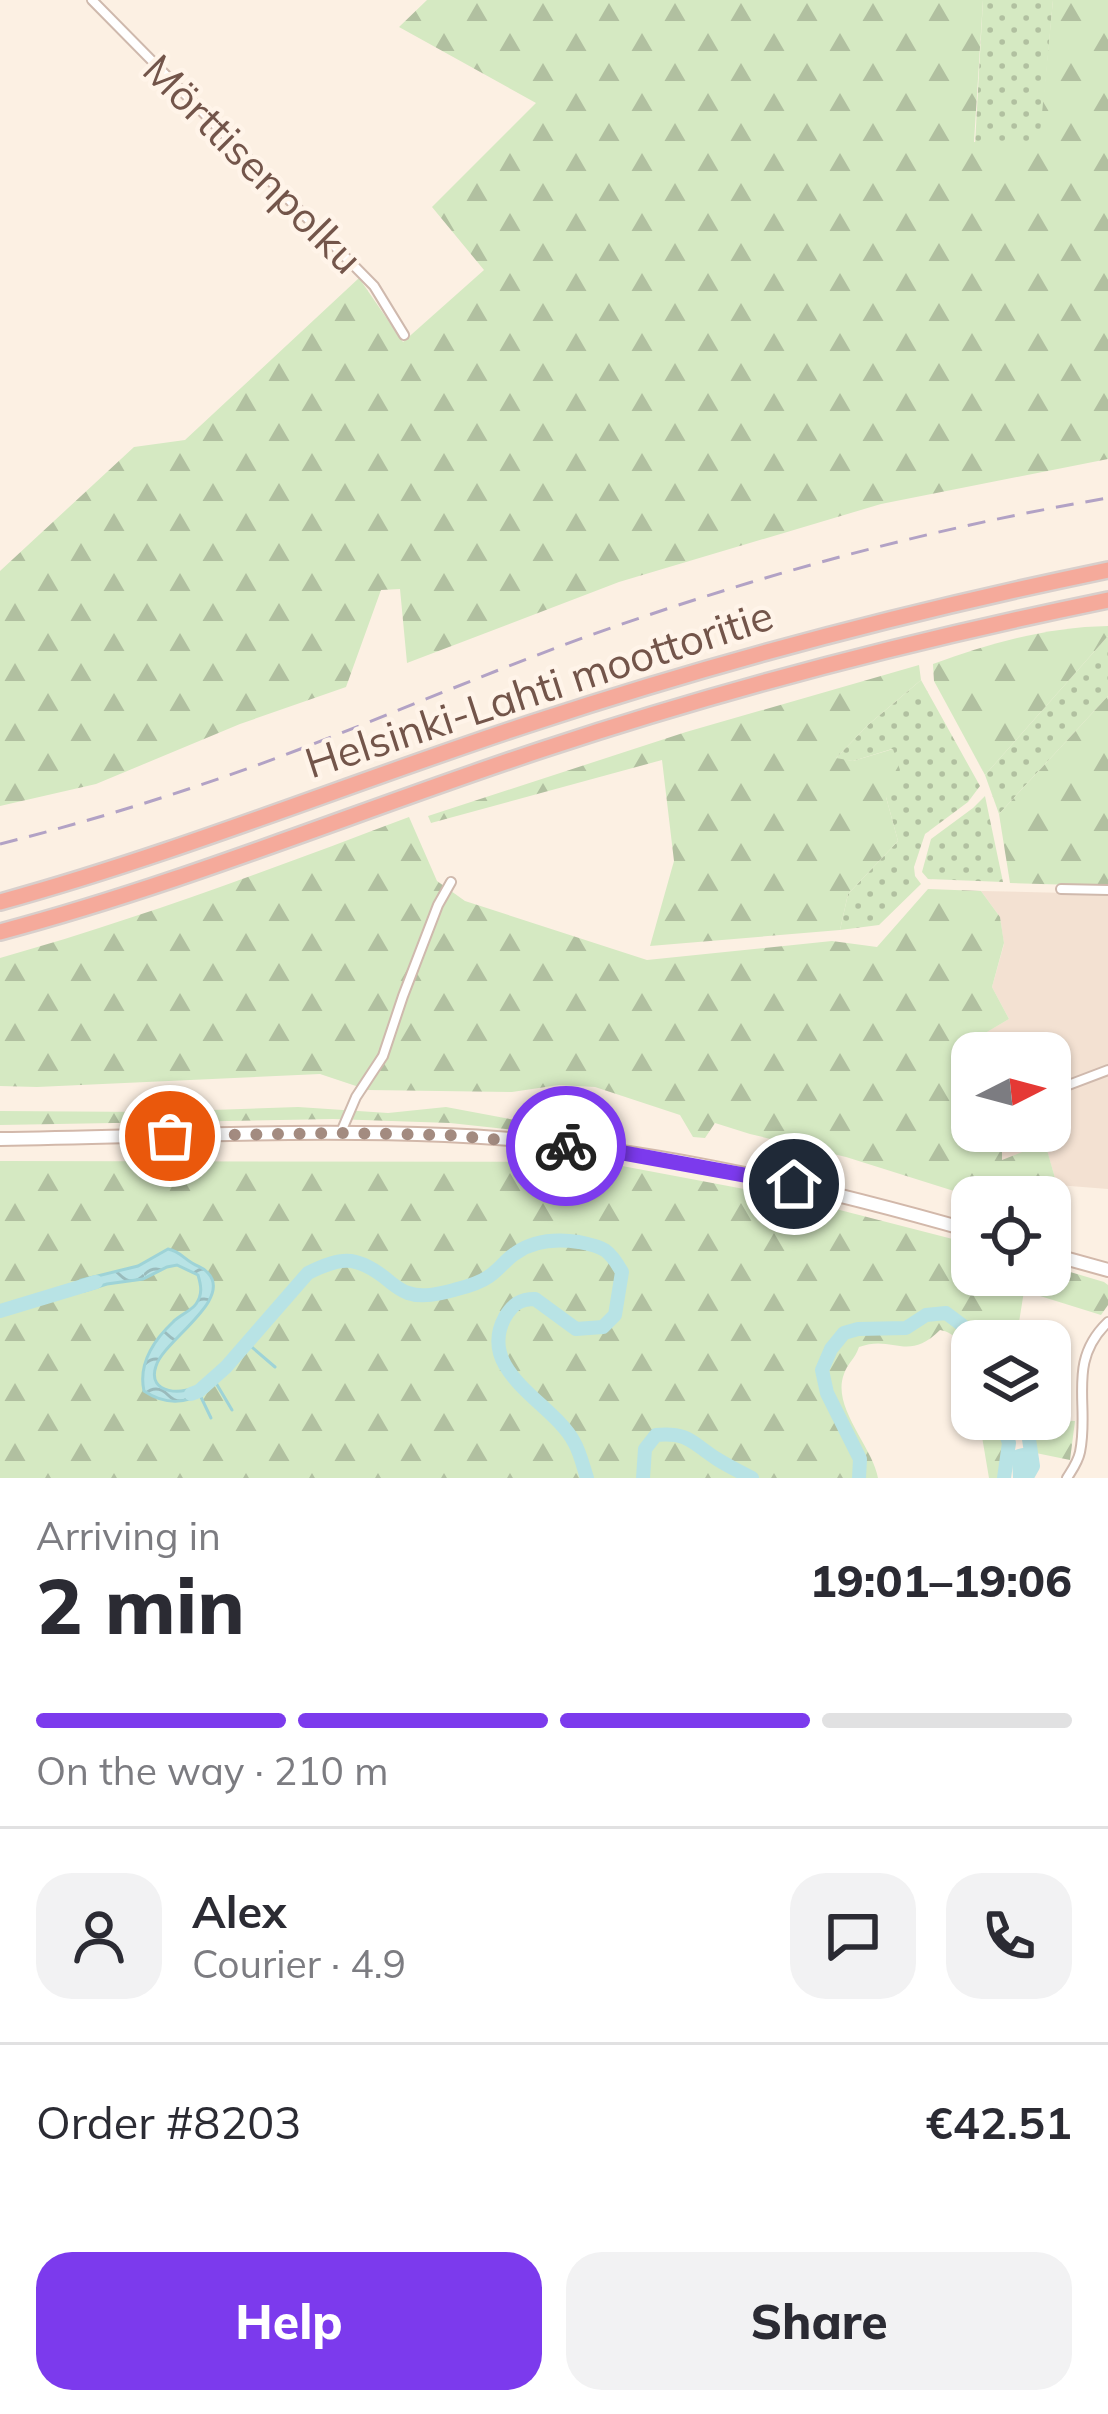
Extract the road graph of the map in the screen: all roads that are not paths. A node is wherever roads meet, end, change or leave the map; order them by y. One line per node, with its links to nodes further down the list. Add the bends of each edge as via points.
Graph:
1 (92, 0): 2 (street, Mörttisenpolku, via 374,286)
2 (404, 335)
3 (1108, 571): 8 (highway, Helsinki-Lahti moottoritie, via 709,668)
4 (1108, 601): 9 (highway, Helsinki-Lahti moottoritie, via 716,697)
5 (451, 882): 12 (street, via 383,1056)
6 (1061, 889): 7 (street)
7 (1108, 890)
8 (0, 902)
9 (0, 932)
10 (1108, 1070): 11 (street)
11 (1071, 1084)
12 (340, 1133): 13 (main road); 14 (main road, via 607,1150 794,1184)
13 (0, 1139)
14 (951, 1225)
15 (1071, 1260): 16 (main road)
16 (1108, 1270)
17 (1108, 1322): 18 (street, via 1084,1360 1081,1446)
18 (1067, 1478)

